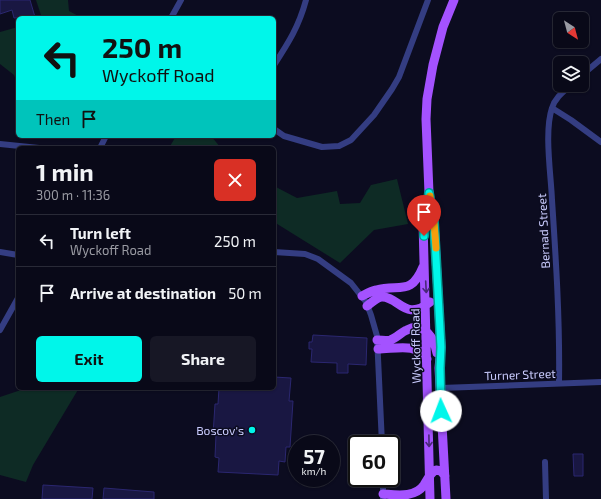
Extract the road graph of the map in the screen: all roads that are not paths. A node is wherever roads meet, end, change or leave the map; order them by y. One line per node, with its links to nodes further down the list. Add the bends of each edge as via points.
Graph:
1 (181, 0): 5 (street)
2 (306, 0): 7 (street, via 297,28)
3 (428, 0): 11 (street, via 399,77 374,115 351,140 339,146 322,148 284,136)
4 (454, 0): 15 (main road, Wyckoff Road, via 438,44 429,83 426,119)
5 (172, 16)
6 (601, 59): 8 (street)
7 (276, 62)
8 (589, 69)
9 (563, 92): 10 (street, Bernad Street)
10 (552, 108): 12 (street); 31 (street, Bernad Street, via 548,130)
11 (276, 130)
12 (601, 142)
13 (0, 144): 14 (street)
14 (20, 146)
15 (429, 193): 19 (main road, Wyckoff Road, via 424,222); 20 (main road, Wyckoff Road, via 434,222)
16 (0, 252): 18 (street)
17 (276, 252): 21 (street, via 315,257 346,279)
18 (16, 255)
19 (424, 264): 21 (main road, via 411,286 377,289); 23 (main road, Wyckoff Road, one-way to 23)
20 (438, 291): 23 (main road); 29 (main road, Wyckoff Road)
21 (362, 296): 24 (street)
22 (16, 302): 25 (street)
23 (426, 305): 24 (main road, via 419,309 409,309 381,297); 26 (main road, Wyckoff Road)
24 (367, 306): 27 (street)
25 (0, 330)
26 (427, 332): 27 (main road, via 420,328 410,328); 28 (main road, Wyckoff Road); 29 (main road, via 435,342)
27 (378, 345): 28 (main road, via 416,349); 33 (street)
28 (428, 359): 35 (main road, Wyckoff Road, one-way to 35)
29 (440, 368): 32 (main road, Wyckoff Road)
30 (601, 382): 31 (street, Turner Street)
31 (559, 383): 32 (street, Turner Street)
32 (440, 388): 36 (main road, Wyckoff Road)
33 (382, 435)
34 (544, 462): 40 (street)
35 (430, 476): 36 (main road, via 437,470); 37 (main road, via 421,489 414,493); 38 (main road, Wyckoff Road)
36 (445, 476): 39 (main road, Wyckoff Road)
37 (383, 496)
38 (430, 499)
39 (446, 499)
40 (546, 499)

